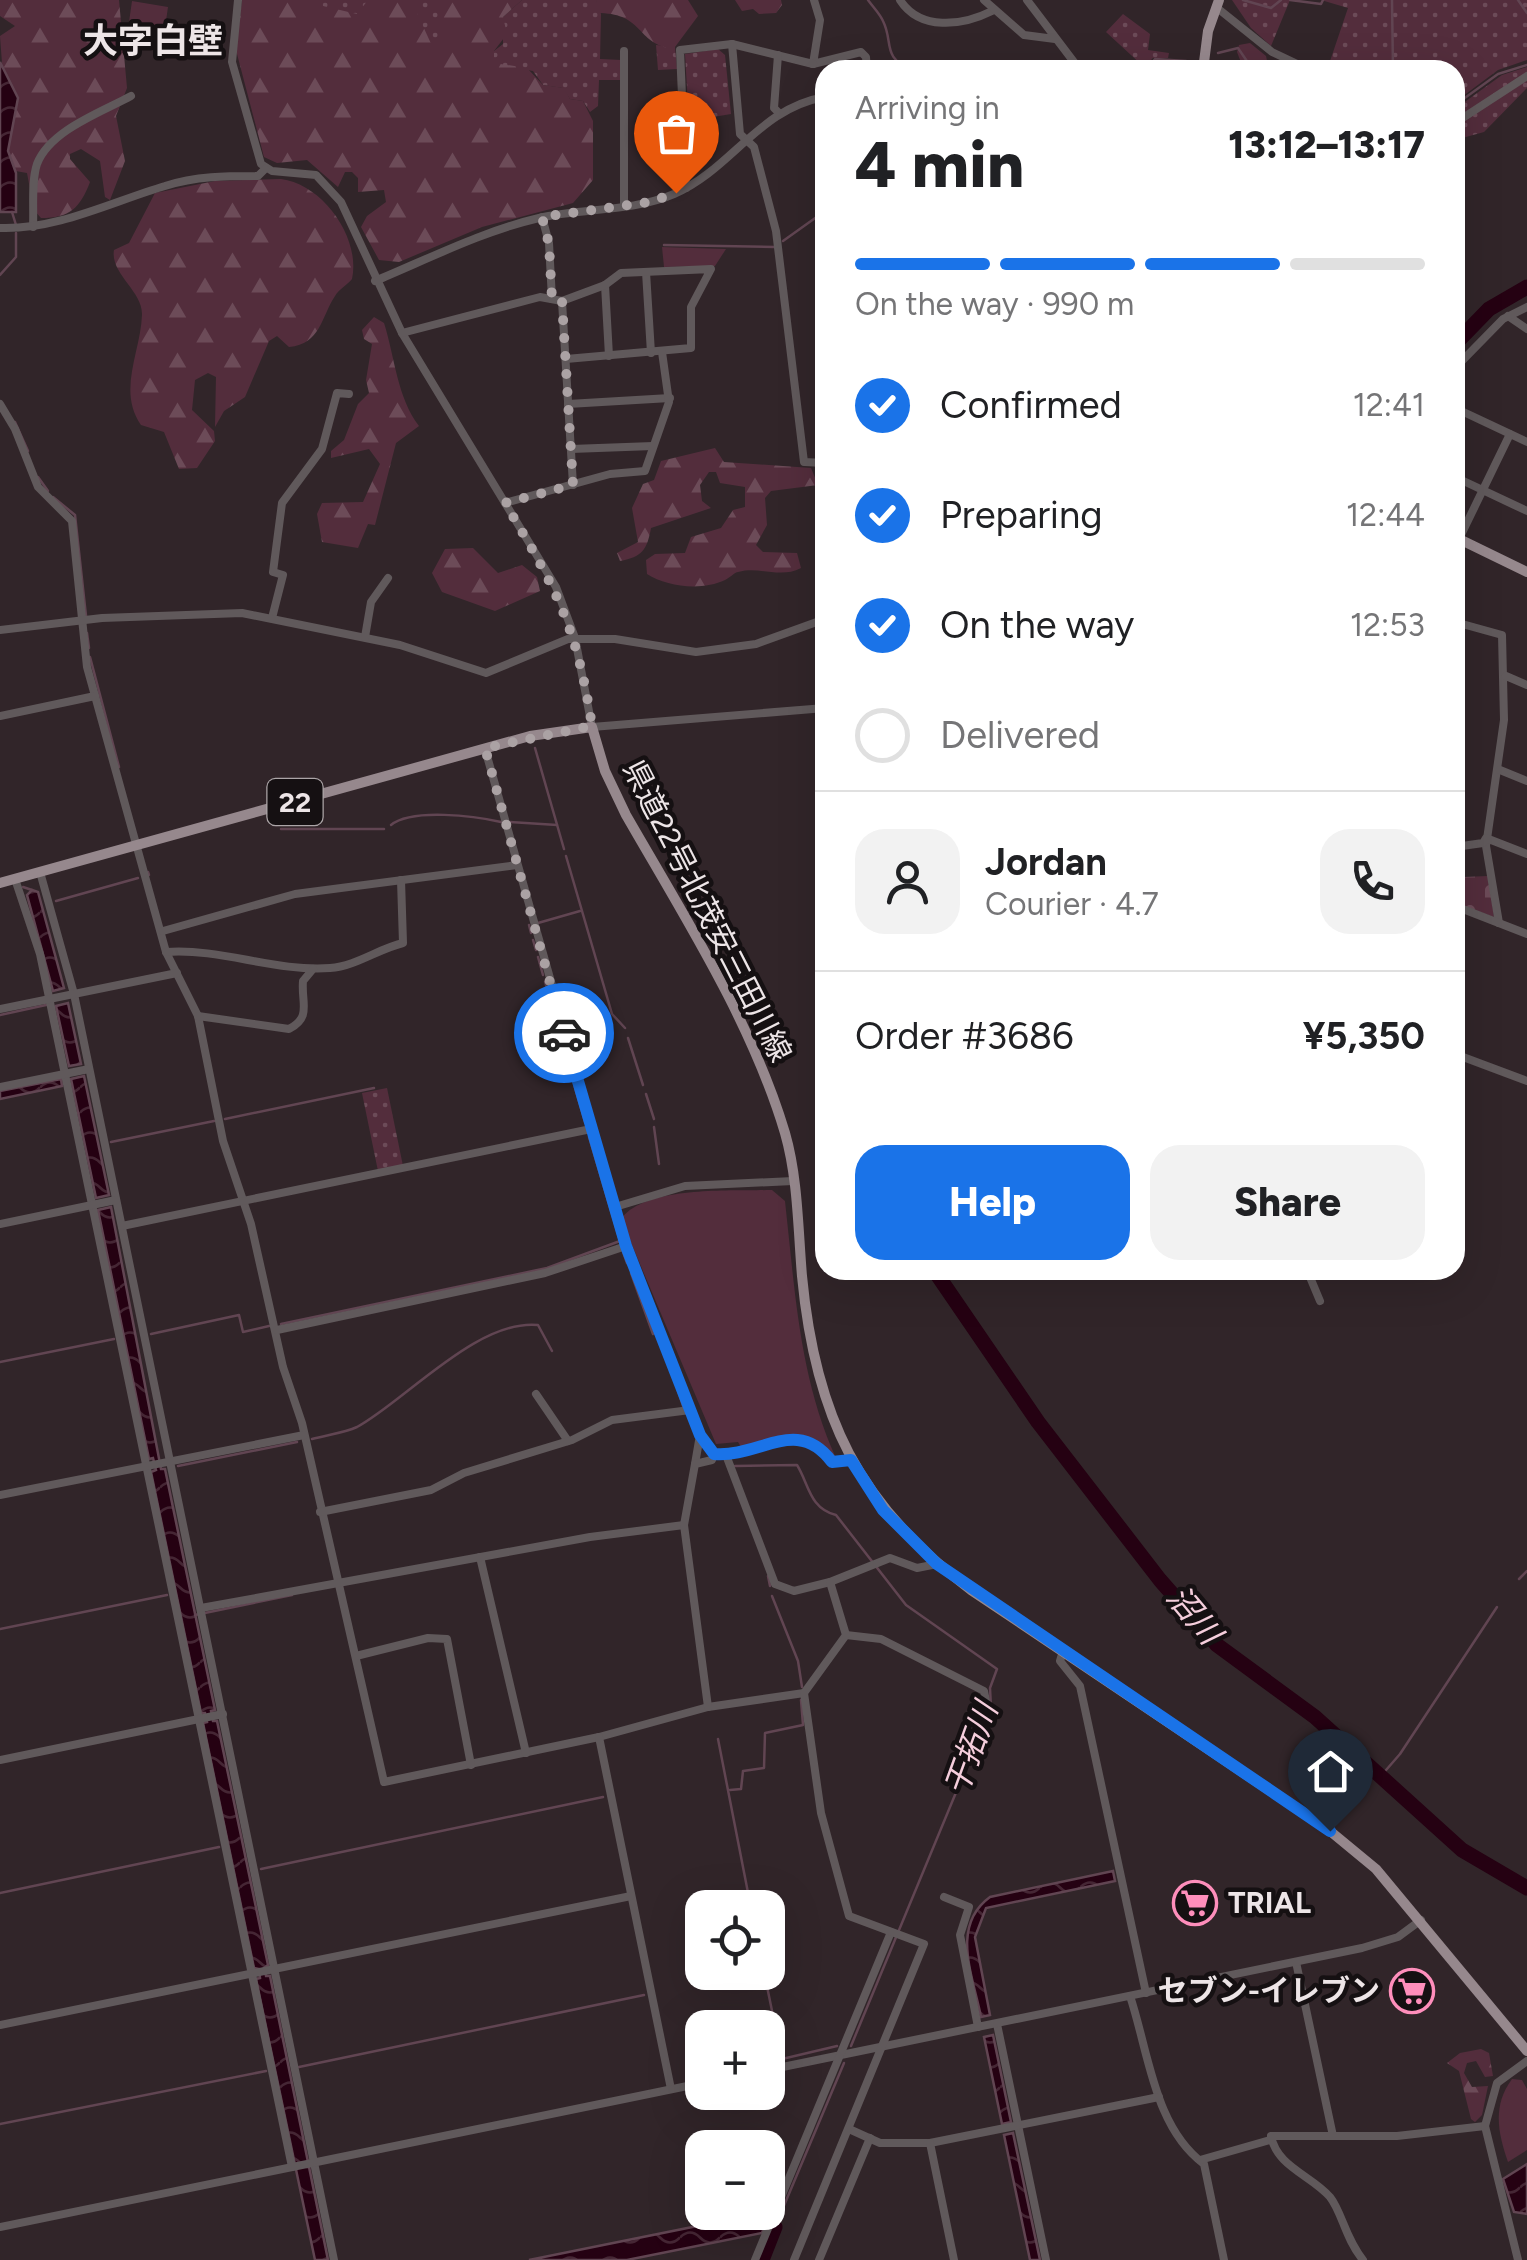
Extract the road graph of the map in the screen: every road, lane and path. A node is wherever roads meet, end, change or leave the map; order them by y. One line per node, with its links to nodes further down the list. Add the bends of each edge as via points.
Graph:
1 (238, 0): 24 (street, via 232,62)
2 (814, 0): 17 (street, via 820,20)
3 (900, 0): 7 (street, via 914,16 939,24)
4 (984, 0): 7 (street)
5 (1027, 0): 8 (street)
6 (1218, 4): 15 (main road); 16 (street)
7 (992, 11): 8 (street, via 1024,36)
8 (1055, 39): 14 (street)
9 (732, 44): 11 (street); 23 (street); 25 (street, via 680,50)
10 (624, 50): 26 (street)
11 (778, 55): 17 (street); 21 (street)
12 (829, 60): 13 (street, via 860,52)
13 (866, 60)
14 (1072, 60)
15 (1205, 60)
16 (1289, 60)
17 (814, 64)
18 (1527, 76): 22 (street)
19 (131, 96): 28 (street, via 74,126 42,155)
20 (815, 100): 21 (street)
21 (778, 112): 23 (street)
22 (1465, 116)
23 (745, 139): 25 (street); 52 (street, via 754,147 776,231 804,462)
24 (265, 168): 28 (street, via 258,176 166,185); 31 (street, via 305,172 328,183)
25 (686, 188): 26 (street)
26 (624, 206): 27 (street)
27 (542, 217): 31 (street); 33 (street)
28 (33, 227): 29 (street)
29 (0, 228)
30 (646, 272): 32 (street, via 621,273); 38 (street, via 711,269 691,308 691,348); 39 (street)
31 (375, 281): 37 (street)
32 (605, 286): 33 (street); 40 (street)
33 (557, 300): 37 (street, via 540,297); 42 (street)
34 (1527, 307): 35 (street)
35 (1508, 316): 36 (street); 41 (street)
36 (1527, 329)
37 (402, 333): 56 (street)
38 (662, 352): 39 (street); 44 (street)
39 (651, 353): 40 (street)
40 (609, 356): 42 (street)
41 (1465, 358)
42 (566, 359): 46 (street)
43 (349, 394): 62 (street, via 336,394 322,449 285,495 274,572 284,574)
44 (670, 398): 46 (street); 50 (street)
45 (0, 404): 63 (street, via 38,487 72,521)
46 (568, 404): 51 (street)
47 (1465, 413): 48 (street)
48 (1510, 434): 49 (street); 55 (street)
49 (1527, 442)
50 (654, 446): 51 (street); 54 (street, via 644,471)
51 (571, 449): 54 (street)
52 (815, 463)
53 (1465, 481): 55 (street)
54 (573, 485): 56 (street)
55 (1484, 490): 57 (street); 58 (street)
56 (505, 503): 68 (street, via 556,587)
57 (1527, 510)
58 (1465, 524)
59 (1465, 542): 60 (main road)
60 (1527, 572)
61 (388, 578): 67 (street, via 372,602)
62 (272, 618): 63 (street, via 218,613); 67 (street)
63 (83, 620): 66 (street); 71 (street)
64 (815, 623): 68 (street, via 756,644 696,652)
65 (1465, 625): 69 (street, via 1502,634)
66 (0, 630)
67 (365, 637): 68 (street, via 486,673)
68 (575, 638): 74 (street)
69 (1506, 676): 70 (street); 76 (street)
70 (1527, 685)
71 (95, 696): 73 (street); 79 (street)
72 (815, 709): 74 (street)
73 (0, 716)
74 (592, 726): 75 (main road, 22); 104 (main road, 県道22号北茂安三田川線, via 626,816 772,1091)
75 (485, 748): 79 (main road, 22); 82 (street)
76 (1500, 770): 77 (street); 78 (street)
77 (1527, 781)
78 (1486, 838): 80 (street); 81 (street); 88 (street)
79 (134, 846): 83 (main road, 22); 89 (street)
80 (1465, 846)
81 (1527, 854)
82 (517, 865): 85 (street); 103 (street)
83 (40, 872): 84 (main road, 22); 94 (street)
84 (15, 879): 86 (main road, 22); 95 (street)
85 (401, 880): 89 (street, via 257,902); 92 (street, via 403,942 349,964)
86 (0, 883)
87 (1465, 910): 88 (street)
88 (1499, 924): 90 (street)
89 (163, 931): 91 (street)
90 (1527, 934)
91 (166, 952): 92 (street); 93 (street)
92 (313, 969): 97 (street, via 303,981 306,1012 289,1029)
93 (178, 973): 94 (street); 97 (street)
94 (74, 994): 95 (street); 99 (street)
95 (50, 999): 96 (street); 100 (street)
96 (0, 1009)
97 (198, 1016): 106 (street, via 223,1141)
98 (1465, 1058): 101 (street)
99 (89, 1069): 100 (street); 105 (street)
100 (66, 1074): 102 (street); 107 (street)
101 (1527, 1081)
102 (0, 1087)
103 (591, 1130): 106 (street); 108 (street)
104 (794, 1181): 108 (street, via 684,1186); 122 (main road, 県道22号北茂安三田川線, via 813,1364)
105 (116, 1200): 107 (street); 110 (street)
106 (244, 1202): 110 (street); 114 (street)
107 (93, 1204): 109 (street); 123 (street)
108 (615, 1207): 111 (street)
109 (0, 1224)
110 (122, 1226): 123 (street)
111 (626, 1246): 114 (street, via 545,1273); 116 (street)
112 (1311, 1280): 113 (street)
113 (1320, 1301)
114 (277, 1330): 117 (street)
115 (536, 1394): 119 (street)
116 (690, 1410): 118 (street); 119 (street, via 612,1420)
117 (304, 1435): 123 (street); 126 (street)
118 (700, 1435): 120 (street); 124 (street)
119 (568, 1441): 126 (street, via 431,1490)
120 (714, 1454): 121 (street); 124 (street)
121 (726, 1455): 122 (street, via 803,1439 820,1446 832,1462); 131 (street, via 775,1584 794,1591)
122 (851, 1460): 129 (main road, 県道22号北茂安三田川線, via 883,1510)
123 (158, 1463): 125 (street); 132 (street); 138 (street)
124 (695, 1464): 127 (street)
125 (0, 1496)
126 (320, 1512): 130 (street)
127 (684, 1525): 128 (street); 137 (street)
128 (480, 1558): 130 (street); 141 (street)
129 (937, 1564): 131 (street, via 917,1568 890,1558); 134 (main road, 県道22号北茂安三田川線)
130 (336, 1581): 132 (street); 135 (street)
131 (830, 1582): 133 (street)
132 (201, 1608): 138 (street)
133 (846, 1635): 136 (street); 139 (street, via 881,1639 984,1691 987,1706)
134 (1063, 1651): 146 (main road, 県道22号北茂安三田川線, via 1330,1831); 150 (street, via 1060,1660 1084,1703)
135 (356, 1656): 143 (street, via 384,1782); 143 (street, via 447,1639)
136 (804, 1693): 137 (street); 147 (street, via 821,1813 849,1916)
137 (708, 1706): 140 (street)
138 (210, 1716): 142 (street); 149 (street); 149 (street)
139 (976, 1732)
140 (599, 1737): 141 (street); 144 (street)
141 (526, 1753): 143 (street)
142 (0, 1760)
143 (472, 1765)
144 (630, 1896): 149 (street); 161 (street)
145 (944, 1897): 154 (street, via 969,1907 960,1935)
146 (1422, 1920): 148 (street, via 1398,1937); 156 (main road, 県道22号北茂安三田川線)
147 (895, 1934): 155 (street, via 924,1944); 157 (street)
148 (1296, 1962): 150 (street); 166 (street)
149 (262, 1971): 153 (street); 171 (street); 172 (street)
150 (1146, 1993): 151 (street)
151 (1130, 1996): 152 (street); 162 (street)
152 (996, 2024): 154 (street); 163 (street)
153 (0, 2025)
154 (978, 2027): 155 (street)
155 (882, 2047): 157 (street); 165 (street)
156 (1527, 2052)
157 (840, 2055): 159 (street); 175 (street)
158 (1527, 2061): 164 (street, via 1497,2083)
159 (785, 2066)
160 (685, 2086): 161 (street)
161 (671, 2089): 171 (street)
162 (1159, 2097): 163 (street); 170 (street, via 1184,2150)
163 (1018, 2126): 169 (street); 179 (street)
164 (1485, 2126): 166 (street); 182 (street)
165 (849, 2129): 167 (street); 176 (street)
166 (1333, 2136): 168 (street, via 1275,2134)
167 (870, 2138): 169 (street); 177 (street)
168 (1270, 2140): 170 (street); 181 (street, via 1330,2197)
169 (930, 2143): 178 (street)
170 (1200, 2160): 180 (street)
171 (313, 2163): 172 (street); 174 (street)
172 (293, 2167): 173 (street)
173 (0, 2227)
174 (334, 2260)
175 (756, 2260)
176 (794, 2260)
177 (818, 2260)
178 (954, 2260)
179 (1046, 2260)
180 (1224, 2260)
181 (1362, 2260)
182 (1518, 2260)

